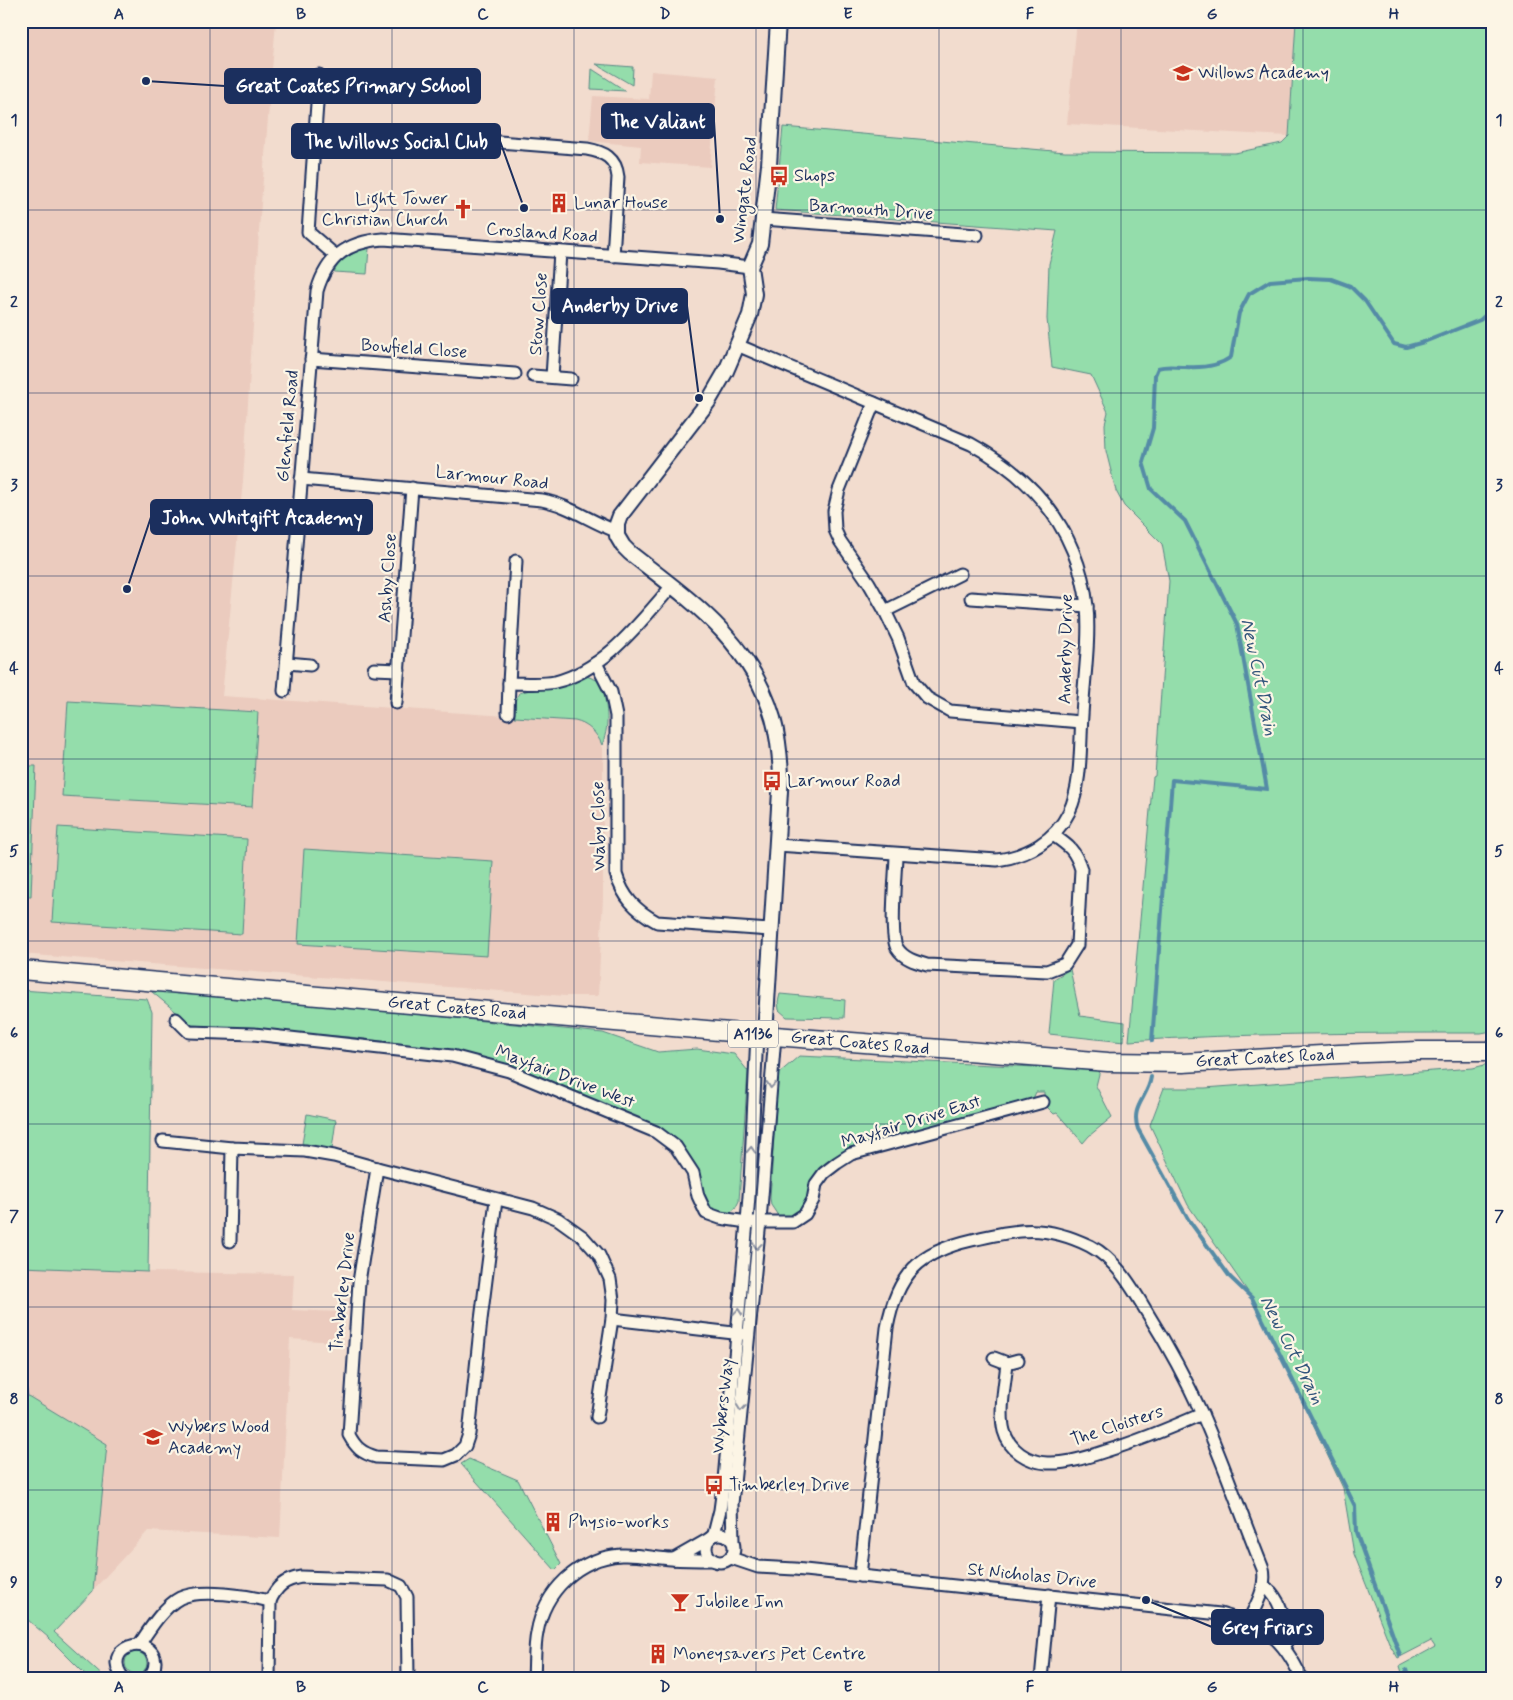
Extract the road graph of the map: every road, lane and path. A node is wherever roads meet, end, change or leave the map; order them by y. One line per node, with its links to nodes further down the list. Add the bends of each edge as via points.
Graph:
1 (778, 21): 4 (street, Wingate Road)
2 (319, 75): 7 (street, via 308,232)
3 (499, 142): 8 (street, via 606,154 617,168)
4 (763, 219): 5 (street, Barmouth Drive); 9 (street, Wingate Road, via 760,244)
5 (976, 235)
6 (560, 252): 7 (street, Crosland Road, via 383,239 350,246); 8 (street, Crosland Road); 14 (street, Stow Close)
7 (336, 256): 11 (street, Glenfield Road, via 325,269 317,291)
8 (613, 256): 9 (street, Crosland Road)
9 (750, 267): 10 (street, Wingate Road, via 754,294 750,314)
10 (737, 345): 16 (street, Anderby Drive); 19 (street, Wingate Road, via 708,402 625,507)
11 (311, 360): 12 (street, Bowfield Close); 17 (street, Glenfield Road)
12 (515, 374)
13 (533, 376): 14 (street, Stow Close)
14 (552, 377): 15 (street, Stow Close)
15 (571, 378)
16 (874, 404): 24 (street, Anderby Drive, via 990,454 1033,488 1065,532 1079,568); 25 (street, via 839,490 834,511 835,530)
17 (302, 480): 18 (street, Larmour Road); 26 (street, Glenfield Road)
18 (412, 488): 19 (street, Larmour Road, via 553,502); 30 (street, Ashby Close)
19 (616, 531): 22 (street, via 623,546)
20 (516, 561): 31 (street)
21 (960, 574): 25 (street)
22 (672, 586): 27 (street, via 623,640); 37 (street, via 733,642 766,698 777,737 781,774)
23 (971, 598): 24 (street)
24 (1087, 606): 35 (street, Anderby Drive)
25 (885, 611): 35 (street, via 914,683 934,704 962,713)
26 (287, 663): 28 (street); 32 (street, Glenfield Road)
27 (596, 663): 31 (street, via 555,682); 39 (street, Waby Close, via 611,692 616,716 616,874 620,888 642,914 657,922)
28 (310, 666)
29 (374, 669): 30 (street)
30 (398, 670): 33 (street, Ashby Close)
31 (509, 683): 34 (street)
32 (284, 691)
33 (396, 704)
34 (508, 713)
35 (1081, 722): 36 (street, Anderby Drive, via 1074,801)
36 (1053, 835): 38 (street, Anderby Drive, via 1040,846 1001,860); 38 (street, via 1072,847 1082,869 1077,945 1066,964 1047,971 928,966 909,959 897,948 893,931)
37 (777, 845): 38 (street, Anderby Drive); 39 (street)
38 (896, 854)
39 (770, 930): 42 (street)
40 (21, 970): 42 (main road, Great Coates Road / A1136)
41 (176, 1019): 50 (street, Mayfair Drive West, via 189,1032 254,1034 452,1056 509,1071 656,1132 676,1147 693,1173 706,1213)
42 (766, 1035): 43 (main road, Great Coates Road / A1136, via 1145,1063); 49 (street, Wybers Way, one-way to 49); 50 (street, Wybers Way, one-way to 42)
43 (1489, 1051)
44 (1043, 1102): 49 (street, Mayfair Drive East, via 852,1154 824,1173 816,1184 813,1200 805,1214 793,1222)
45 (163, 1141): 46 (street)
46 (232, 1148): 47 (street, via 305,1151); 51 (street)
47 (377, 1168): 48 (street); 48 (street, Timberley Drive, via 359,1282 349,1435 355,1446 376,1457 444,1460 466,1446)
48 (496, 1200): 52 (street, via 532,1208 558,1219 583,1237 599,1255 610,1280)
49 (760, 1221): 50 (street); 54 (street, Wybers Way, one-way to 54)
50 (747, 1222): 53 (street, Wybers Way, one-way to 50)
51 (230, 1241)
52 (612, 1319): 53 (street); 59 (street)
53 (736, 1334): 54 (street, Wybers Way); 60 (street, Wybers Way, via 724,1480)
54 (748, 1335): 61 (street, Wybers Way, one-way to 61, via 732,1504)
55 (994, 1358): 57 (street)
56 (1018, 1360): 57 (street)
57 (1007, 1363): 58 (street, The Cloisters, via 1002,1419 1004,1432 1012,1446 1023,1456 1034,1460 1047,1463 1081,1460 1142,1440)
58 (1202, 1414): 65 (street, via 1172,1354 1129,1282 1112,1262 1090,1246 1062,1235 1027,1230 955,1244 933,1253 911,1270 901,1283 890,1313); 66 (street, via 1263,1569)
59 (597, 1416)
60 (712, 1536): 61 (street, via 725,1533); 63 (street); 64 (street, via 706,1550)
61 (733, 1540): 62 (street, via 735,1549)
62 (731, 1558): 64 (street, via 719,1562); 65 (street, St Nicholas Drive, via 758,1567)
63 (673, 1559): 64 (street); 76 (street, via 621,1555 570,1574 550,1597 542,1615 537,1633)
64 (713, 1560)
65 (860, 1576): 67 (street, St Nicholas Drive)
66 (1263, 1586): 69 (street); 71 (street, via 1276,1598 1290,1637)
67 (1049, 1596): 69 (street, St Nicholas Drive, via 1220,1614); 77 (street)
68 (270, 1601): 70 (street, via 246,1595 189,1595 180,1598 153,1624); 74 (street); 75 (street, via 281,1583 301,1577 395,1582 404,1589 408,1602)
69 (1248, 1622): 71 (street, St Nicholas Drive, via 1266,1631)
70 (139, 1645): 72 (street, via 127,1646 120,1652 118,1671); 73 (street, via 147,1648 155,1661 150,1677)
71 (1283, 1646): 78 (street, St Nicholas Drive)
72 (124, 1679)
73 (146, 1679)
74 (269, 1679)
75 (408, 1679)
76 (534, 1679)
77 (1041, 1679)
78 (1302, 1679)

